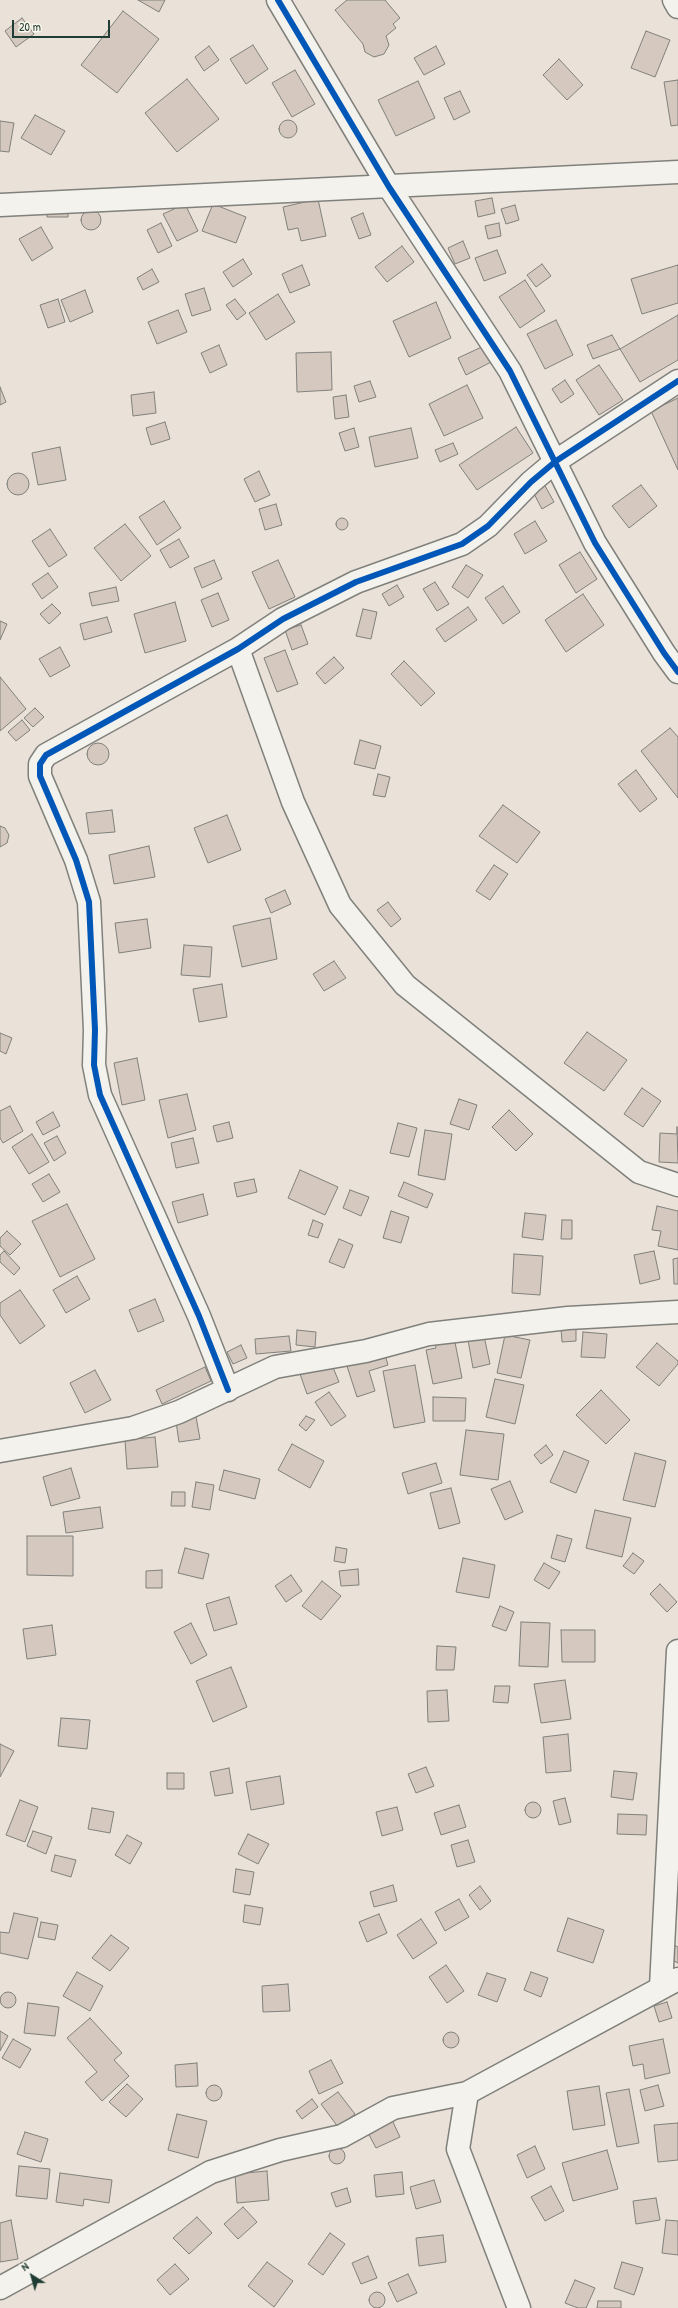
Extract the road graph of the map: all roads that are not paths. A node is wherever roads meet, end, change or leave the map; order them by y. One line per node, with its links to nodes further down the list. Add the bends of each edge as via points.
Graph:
1 (278, 0): 5 (street)
2 (674, 0): 3 (street)
3 (678, 7)
4 (678, 172): 5 (street)
5 (389, 187): 6 (street); 8 (street, via 510,370)
6 (0, 205)
7 (678, 381): 8 (street)
8 (556, 461): 9 (street, via 531,482 488,526 462,544 356,582 282,619); 10 (street, via 595,543)
9 (238, 649): 11 (street, via 293,802 340,905 400,979 639,1172); 13 (street, via 46,755 40,764 40,776 76,860 89,902 95,1030 94,1065 100,1095 199,1316)
10 (678, 672)
11 (678, 1185)
12 (678, 1312): 13 (street, via 568,1318 429,1334 366,1351 275,1367)
13 (228, 1390): 14 (street, via 179,1412 133,1428)
14 (0, 1451)
15 (678, 1651): 16 (street)
16 (669, 1984): 17 (street)
17 (467, 2093): 18 (street, via 393,2108 342,2136 280,2150 211,2172); 19 (street, via 458,2149)
18 (0, 2288)
19 (519, 2308)

